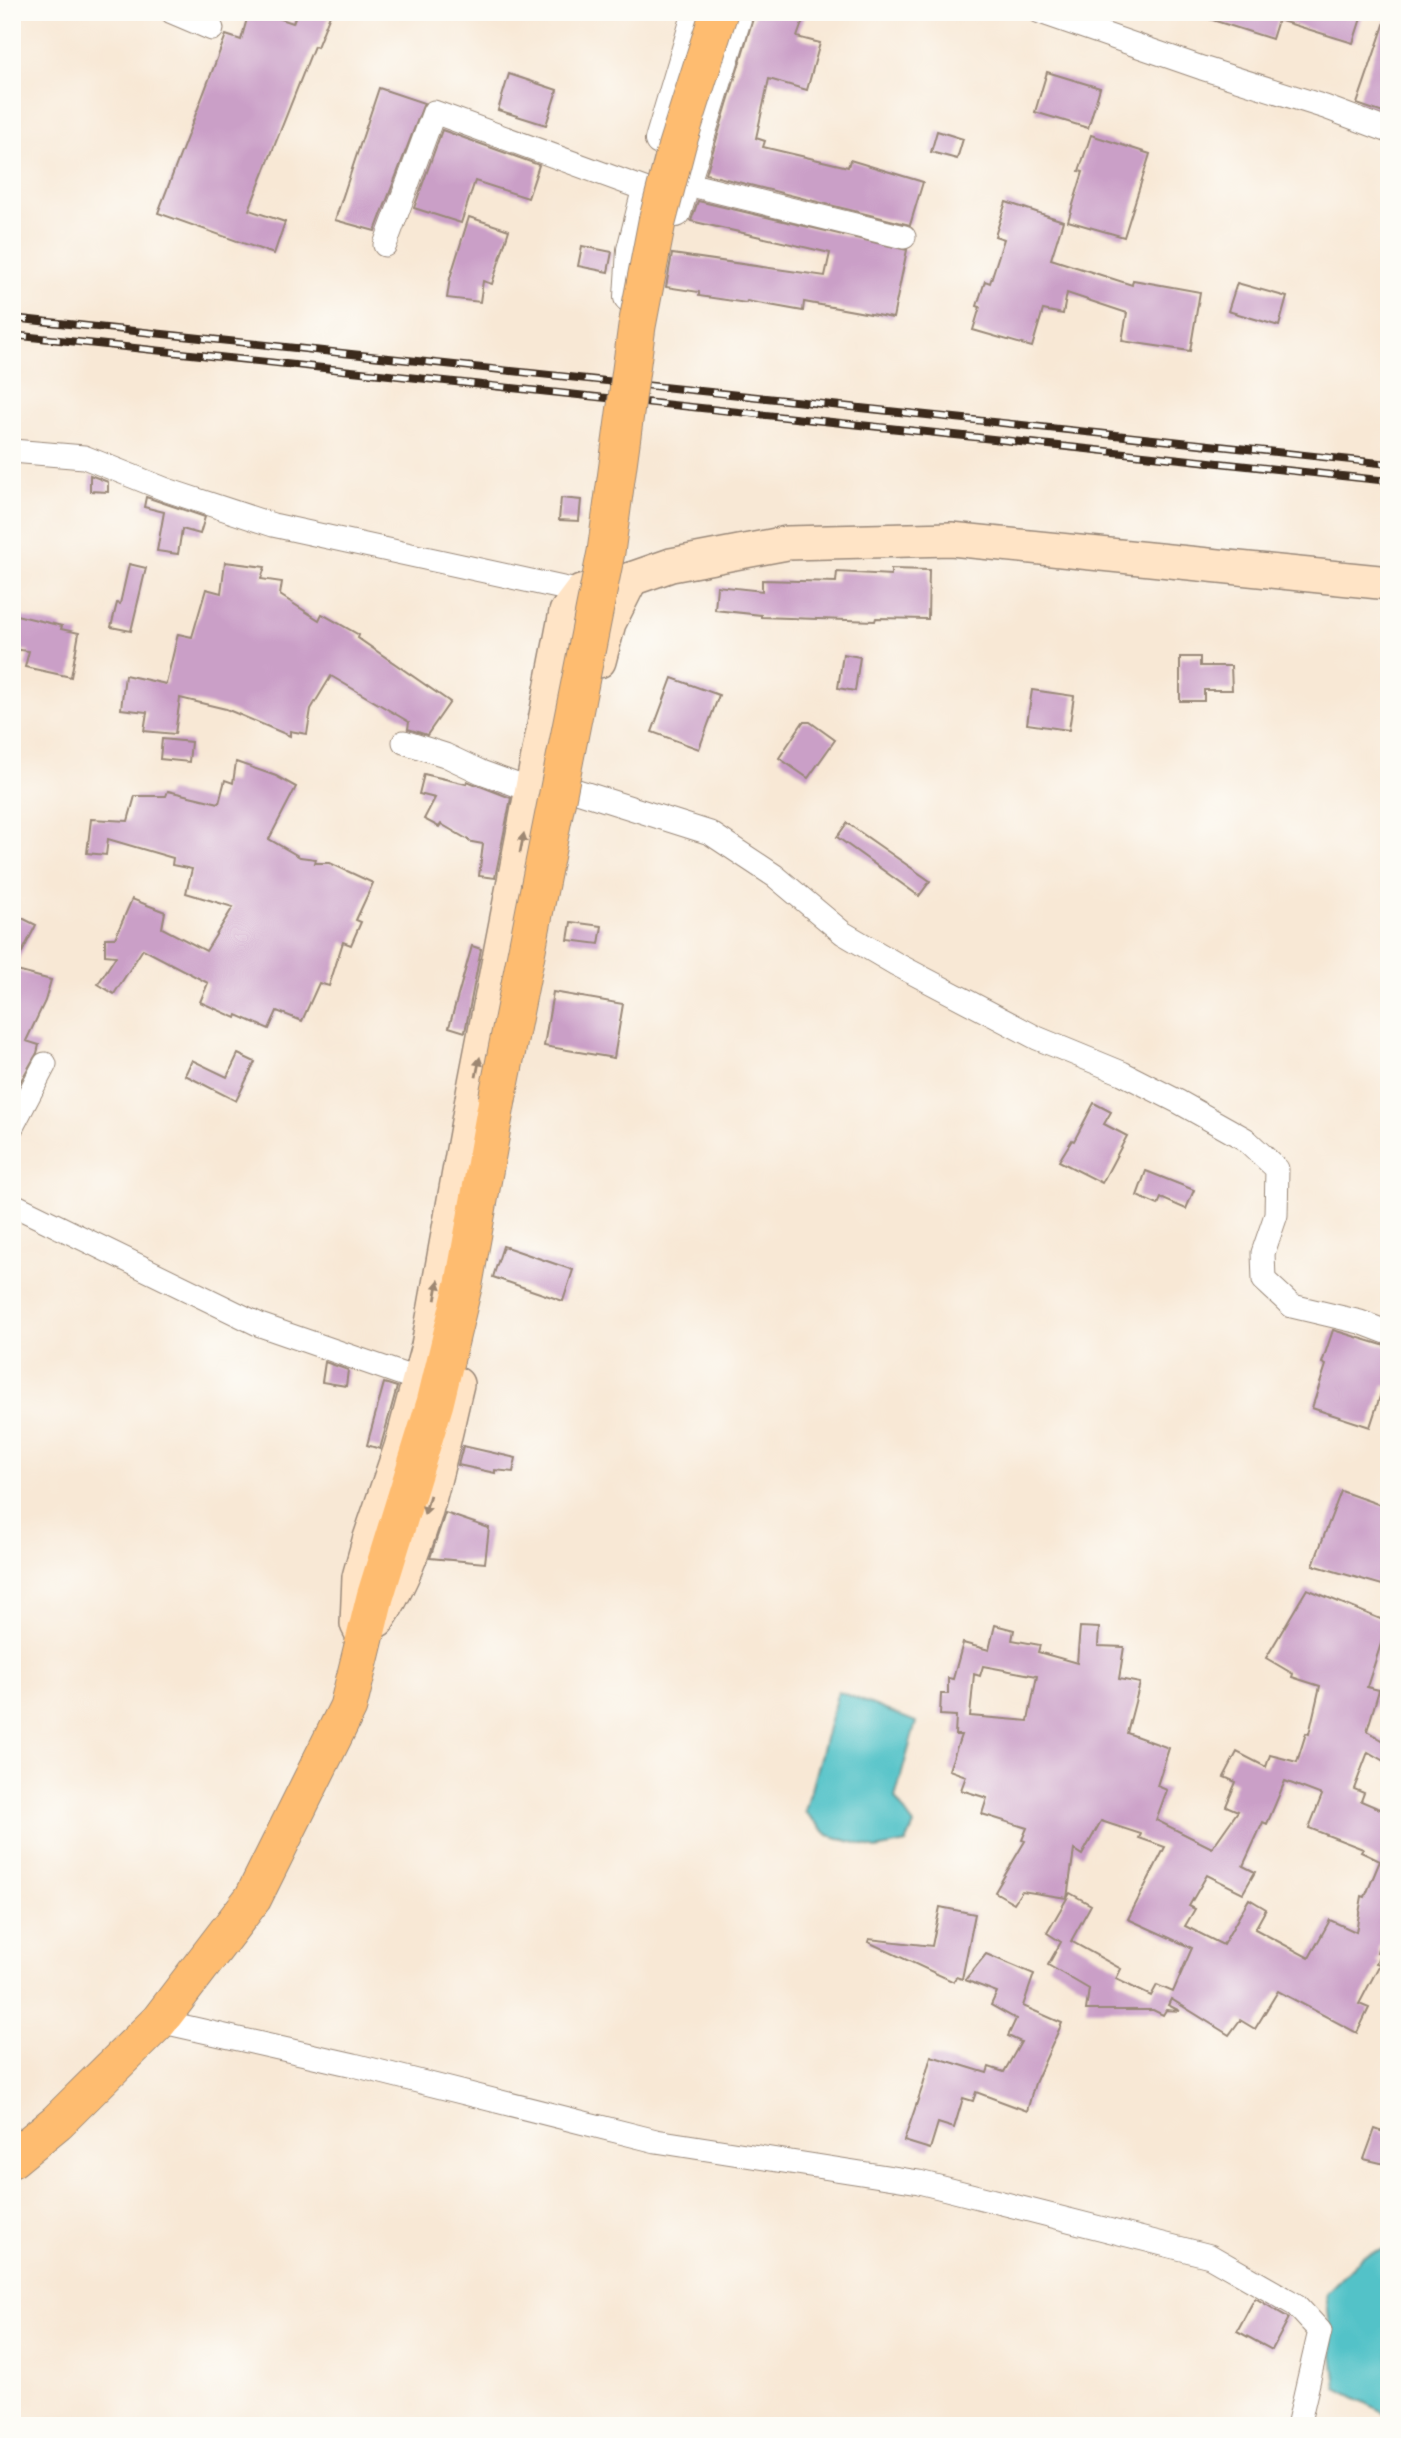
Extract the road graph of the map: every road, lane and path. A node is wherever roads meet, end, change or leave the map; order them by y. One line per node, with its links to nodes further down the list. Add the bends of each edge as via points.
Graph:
1 (172, 12): 6 (street)
2 (698, 12): 8 (street)
3 (719, 12): 24 (main road, bridge, via 677,145 636,326 606,552 464,1283 435,1403)
4 (738, 12): 9 (street)
5 (1040, 12): 7 (street)
6 (212, 29)
7 (1389, 131)
8 (649, 182): 9 (street); 9 (street, via 632,250 629,303 634,323 650,326 656,323); 11 (street, via 434,112)
9 (685, 183): 10 (street)
10 (904, 237)
11 (385, 245)
12 (12, 451): 15 (street, via 84,457 273,525)
13 (631, 579): 14 (main road, via 671,565 787,544 951,539); 15 (main road); 18 (main road, via 609,623)
14 (1389, 583)
15 (582, 592): 17 (main road, via 566,612)
16 (404, 742): 17 (street, via 517,785)
17 (534, 785): 18 (street); 23 (main road, one-way to 17)
18 (571, 789): 22 (street, via 710,833 775,876 843,933 896,964 1037,1038 1122,1073 1245,1139 1277,1169 1276,1215 1263,1253 1264,1280 1292,1306); 24 (main road, one-way to 24, via 443,1445 406,1569)
19 (45, 1064): 20 (street)
20 (12, 1127)
21 (12, 1204): 23 (street, via 260,1325)
22 (1389, 1333)
23 (419, 1380): 24 (main road, via 359,1577 357,1624)
24 (364, 1640): 25 (main road, via 348,1707 253,1898)
25 (159, 2021): 26 (main road, via 57,2122); 27 (street, via 656,2141 919,2182 1210,2256 1296,2305 1320,2332)
26 (12, 2159)
27 (1298, 2426)

